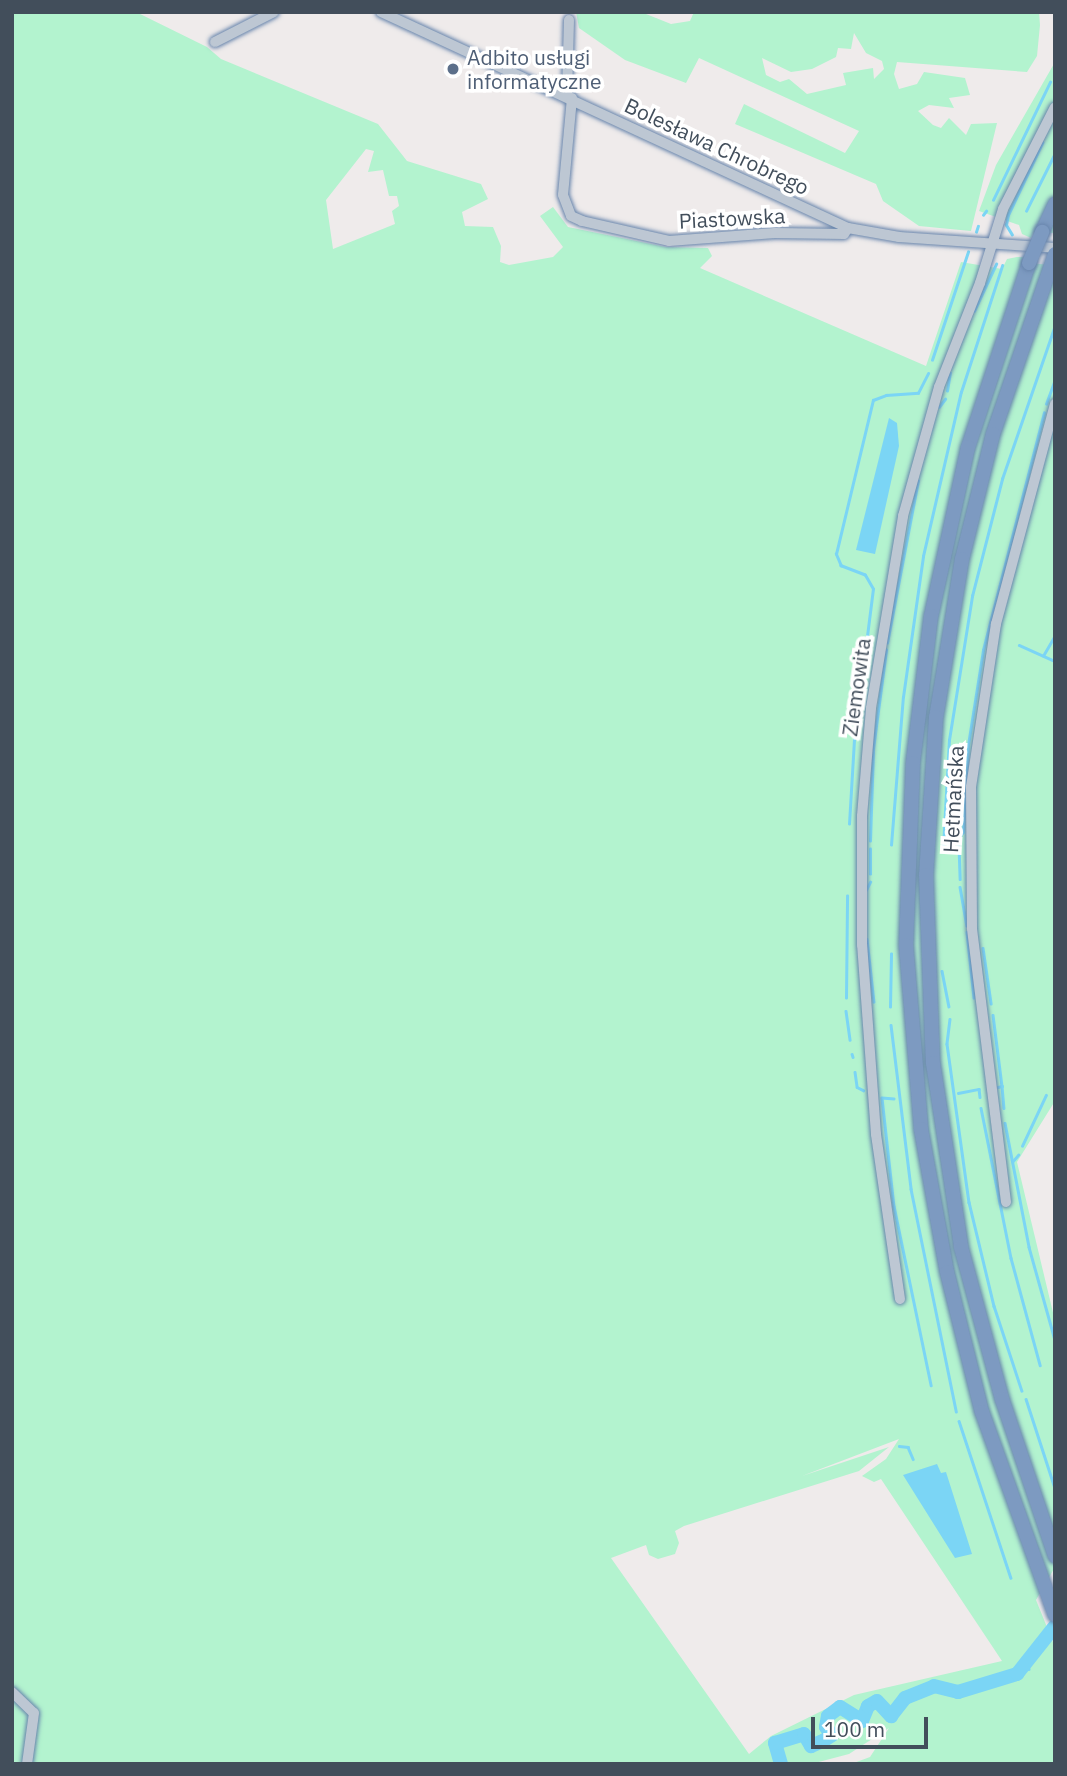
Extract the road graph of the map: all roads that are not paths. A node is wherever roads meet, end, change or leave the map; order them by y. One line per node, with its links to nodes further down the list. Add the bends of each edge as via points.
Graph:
1 (274, 12): 4 (street)
2 (380, 12): 5 (street, Bolesława Chrobrego)
3 (569, 20): 5 (street, Piastowska)
4 (215, 42)
5 (570, 97): 8 (street, Bolesława Chrobrego); 8 (street, Piastowska, via 564,195 571,216 582,222 669,241 775,233 837,234)
6 (1055, 107): 9 (street, Ziemowita, via 1003,209)
7 (1055, 204): 16 (highway, bridge, via 1029,264 968,447 930,616 913,763 906,945 915,1077 936,1223 982,1412)
8 (848, 229): 9 (street, Bolesława Chrobrego)
9 (991, 243): 10 (street, Bolesława Chrobrego); 14 (street, Ziemowita, via 915,468 883,628 866,760 862,945 881,1184)
10 (1055, 248)
11 (1053, 260): 15 (highway, via 993,434 962,559 939,695 926,876 933,1063 959,1235 997,1381)
12 (1055, 404): 13 (street, Hetmańska, via 990,651 971,788 972,928)
13 (1006, 1202)
14 (900, 1299)
15 (1055, 1556)
16 (1055, 1615)
17 (12, 1692): 18 (street, via 34,1713)
18 (27, 1764)

